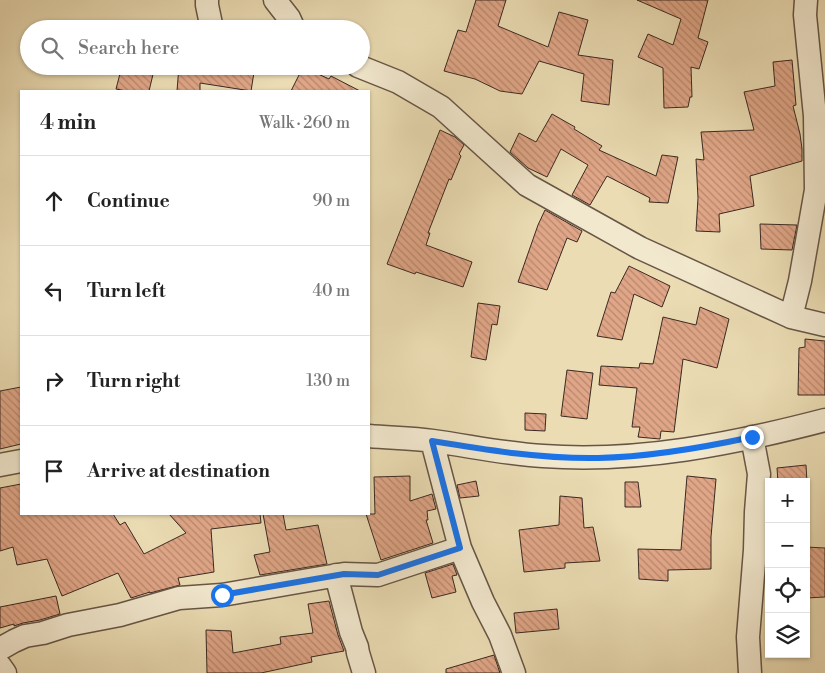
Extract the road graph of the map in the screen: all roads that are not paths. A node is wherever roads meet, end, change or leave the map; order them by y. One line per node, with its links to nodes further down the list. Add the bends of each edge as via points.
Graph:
1 (207, 0): 4 (street)
2 (275, 0): 5 (street)
3 (806, 0): 7 (street, via 805,15)
4 (210, 20)
5 (290, 20)
6 (370, 71): 9 (street, via 398,82 440,107 528,185 640,248)
7 (820, 116): 8 (street)
8 (820, 193): 9 (street)
9 (791, 317): 10 (street)
10 (825, 325)
11 (825, 420): 13 (street)
12 (370, 436): 14 (street)
13 (752, 437): 14 (street, via 691,450 598,458 543,456); 24 (street, via 759,474 748,637)
14 (432, 441): 17 (street)
15 (20, 461): 16 (street)
16 (0, 465)
17 (460, 548): 18 (street, via 378,575); 23 (street)
18 (336, 575): 19 (street, via 222,595 178,598 120,615 25,636); 22 (street)
19 (0, 648)
20 (0, 666): 21 (street)
21 (5, 673)
22 (364, 673)
23 (514, 673)
24 (750, 673)

